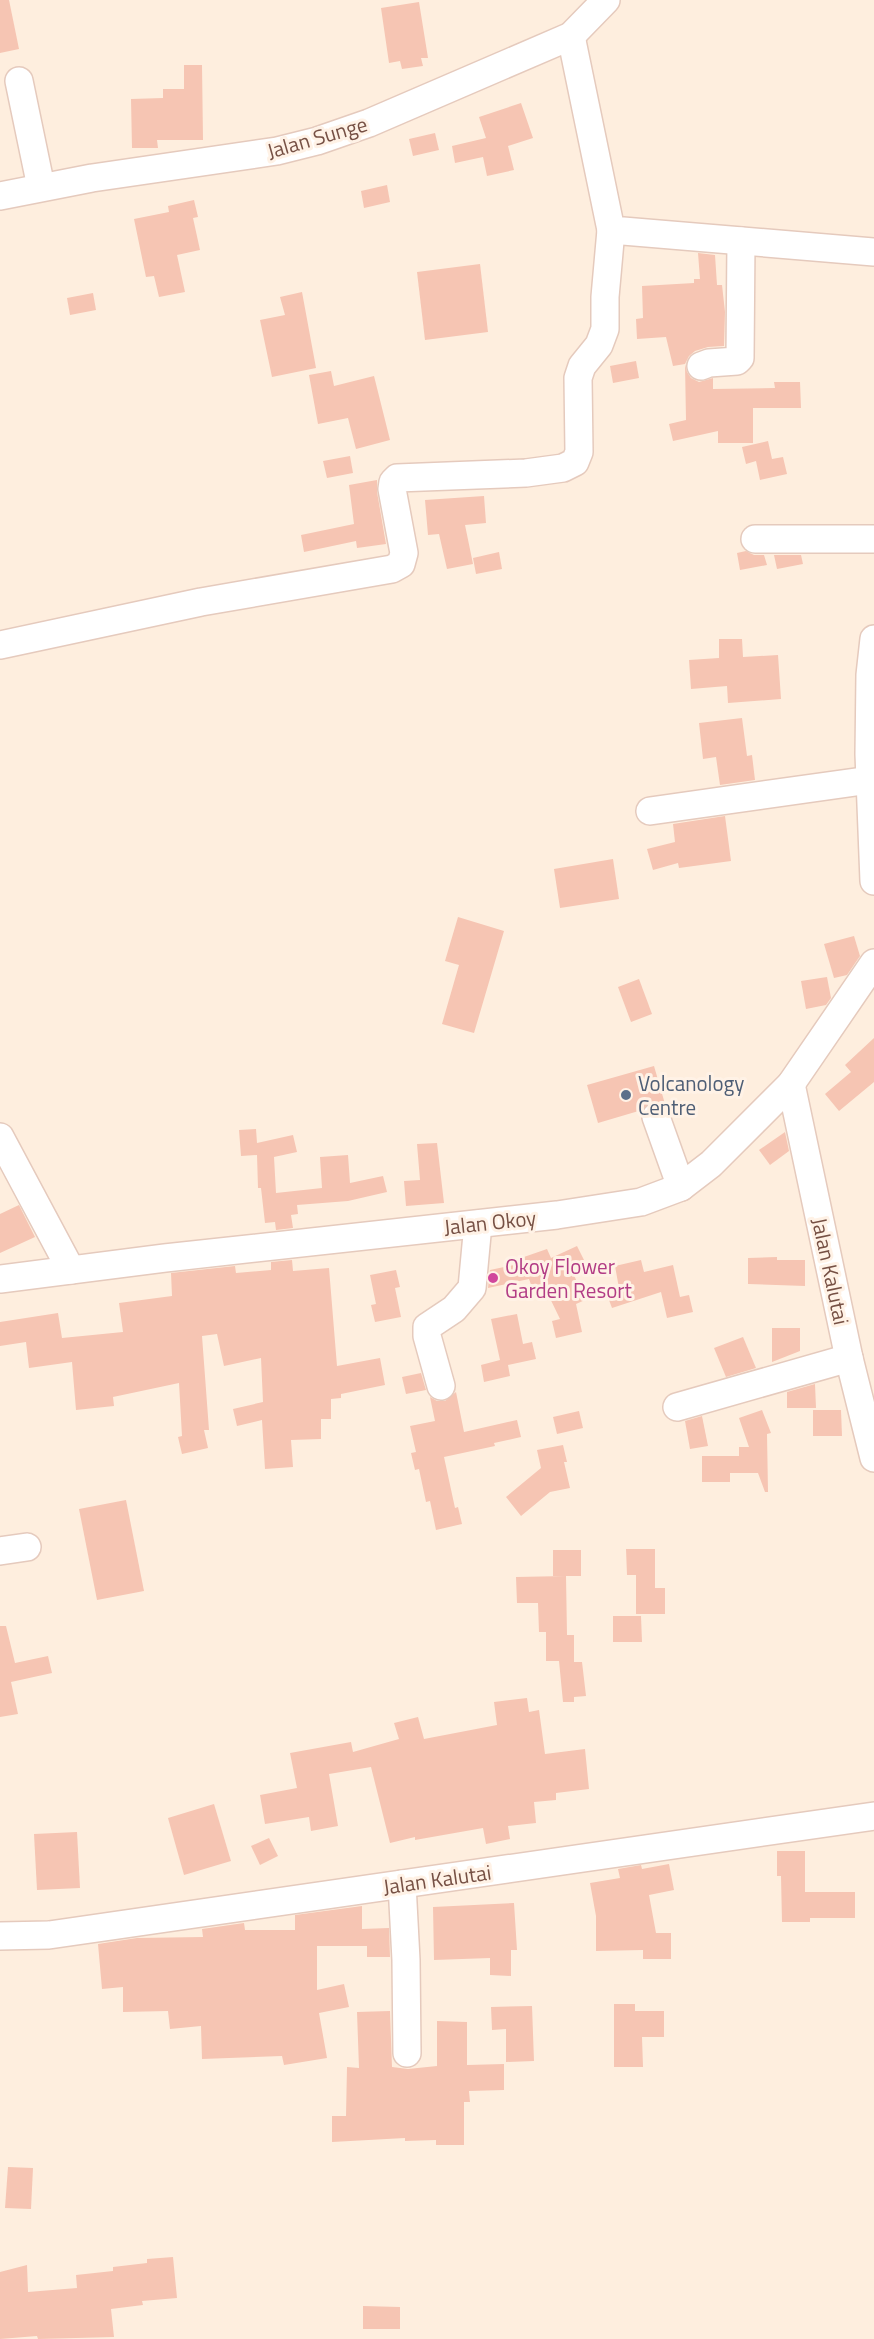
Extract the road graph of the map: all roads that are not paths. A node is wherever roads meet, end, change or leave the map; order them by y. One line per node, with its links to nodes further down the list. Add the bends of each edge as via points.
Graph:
1 (606, 0): 2 (street, Jalan Sunge)
2 (571, 36): 4 (street, Jalan Sunge, via 369,123 317,141 277,151); 6 (street)
3 (19, 81): 4 (street)
4 (41, 187): 5 (street, Jalan Sunge)
5 (0, 196)
6 (611, 230): 7 (street); 13 (street, via 605,329 578,378 579,452 575,462 563,468 526,472 397,478 392,489 404,553 400,564 392,569 201,602)
7 (741, 241): 8 (street); 9 (street, via 740,358)
8 (874, 252)
9 (701, 366)
10 (874, 539): 11 (street)
11 (755, 540)
12 (874, 639): 14 (street)
13 (0, 645)
14 (870, 780): 15 (street); 16 (street)
15 (650, 811)
16 (874, 881)
17 (874, 963): 18 (street, Jalan Okoy)
18 (790, 1084): 21 (street, Jalan Okoy, via 711,1164); 25 (street, Jalan Kalutai)
19 (656, 1117): 21 (street)
20 (0, 1137): 23 (street)
21 (681, 1187): 22 (street, Jalan Okoy, via 649,1200 609,1208)
22 (477, 1224): 23 (street, Jalan Okoy); 26 (street, via 472,1288 454,1309 427,1327)
23 (71, 1270): 24 (street, Jalan Okoy)
24 (0, 1279)
25 (849, 1358): 27 (street); 28 (street, Jalan Kalutai)
26 (441, 1386)
27 (677, 1407)
28 (874, 1458)
29 (27, 1547): 30 (street)
30 (0, 1551)
31 (874, 1816): 32 (street, Jalan Kalutai)
32 (402, 1884): 33 (street, Jalan Kalutai, via 49,1935); 34 (street)
33 (0, 1936)
34 (407, 2053)

